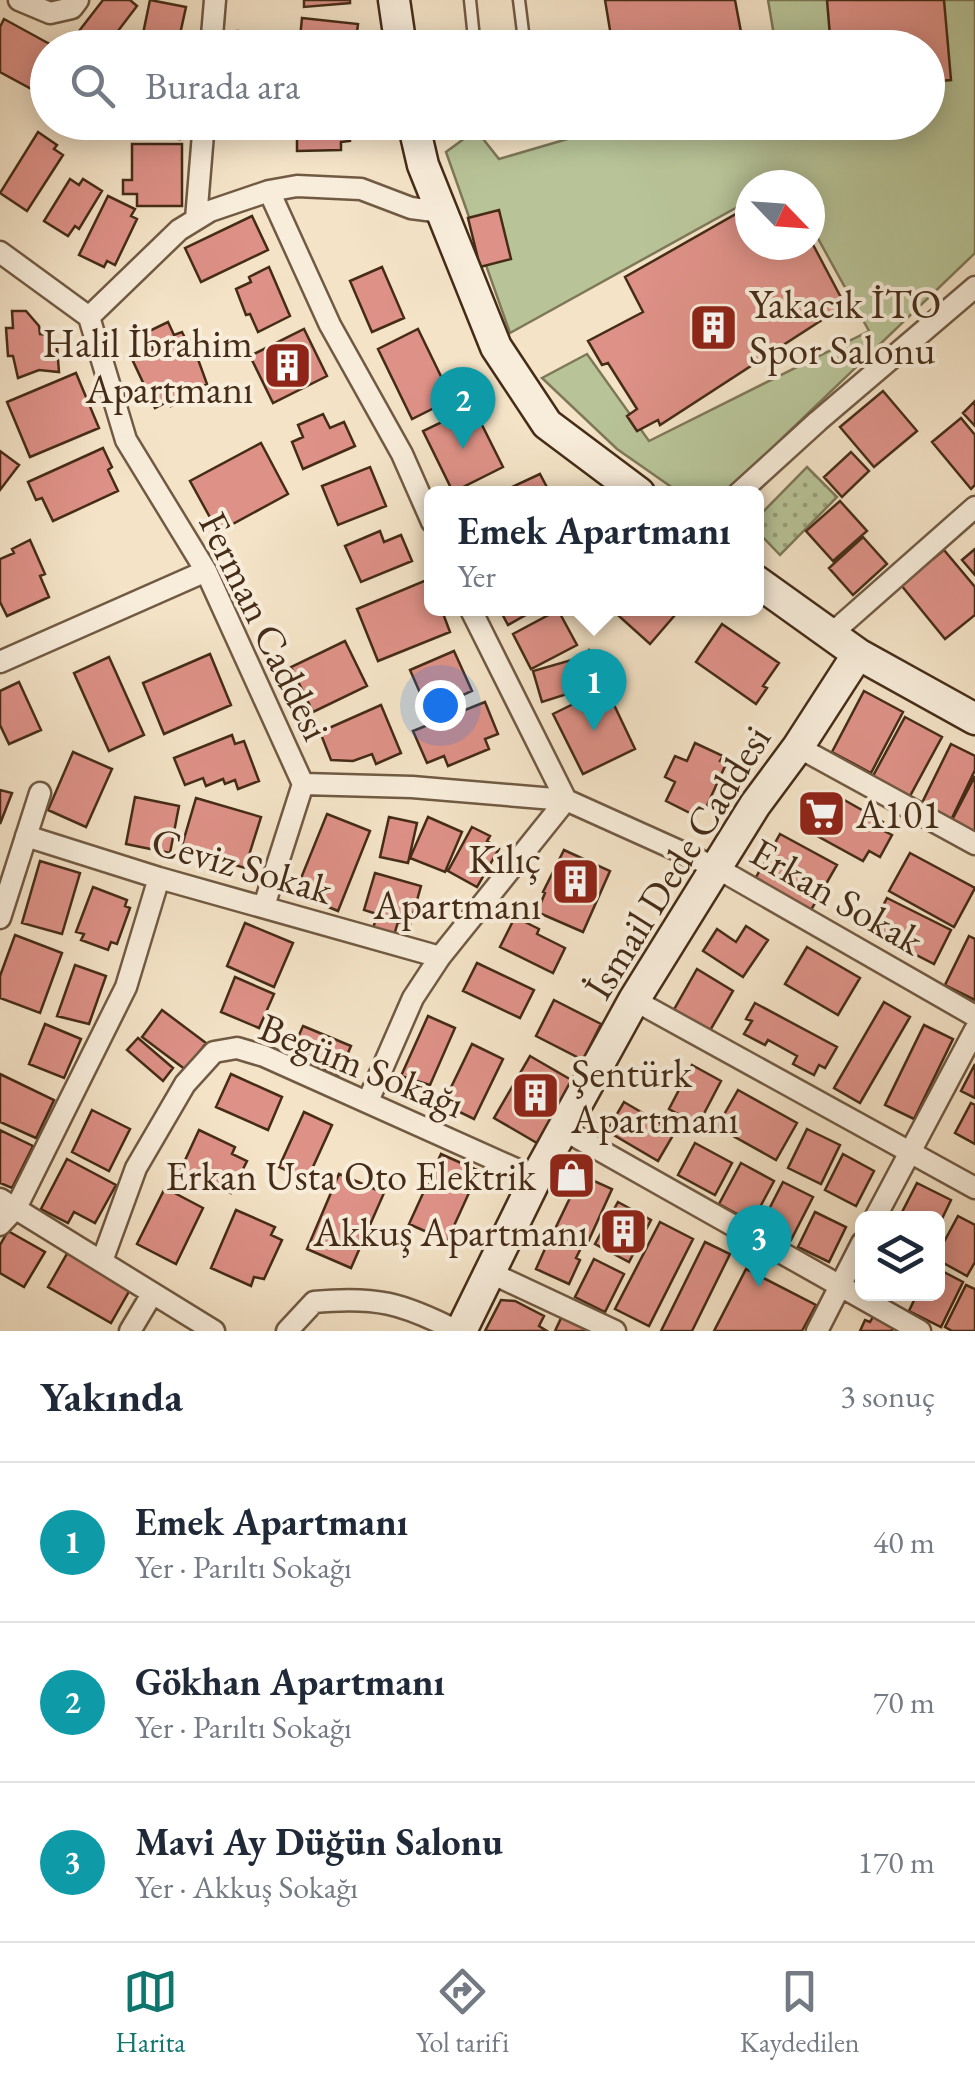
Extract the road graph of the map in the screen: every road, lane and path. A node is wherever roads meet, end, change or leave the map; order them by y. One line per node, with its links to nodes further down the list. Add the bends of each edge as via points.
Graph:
1 (19, 0): 2 (street, via 50,14)
2 (78, 0)
3 (215, 0): 7 (street)
4 (394, 0): 8 (street)
5 (470, 0): 9 (lane)
6 (520, 0): 10 (lane)
7 (212, 30)
8 (398, 30)
9 (472, 30)
10 (522, 30)
11 (203, 140): 15 (street)
12 (417, 140): 14 (street)
13 (270, 191): 14 (street, via 361,189); 15 (street); 21 (street, via 330,325)
14 (442, 212): 19 (street, via 496,347 546,424)
15 (196, 219): 18 (street)
16 (0, 252): 18 (street)
17 (975, 287): 20 (street)
18 (89, 317): 23 (street, Ferman Caddesi, via 126,440)
19 (628, 486)
20 (749, 486)
21 (424, 504)
22 (975, 507): 26 (street)
23 (206, 571): 28 (street); 31 (street, Ferman Caddesi)
24 (764, 587): 26 (street)
25 (474, 616): 33 (street)
26 (830, 635): 27 (street)
27 (858, 654): 29 (street); 30 (street, İsmail Dede Caddesi)
28 (0, 662)
29 (975, 720)
30 (798, 747): 35 (street); 36 (street, İsmail Dede Caddesi)
31 (302, 784): 33 (street, Ferman Caddesi); 38 (street)
32 (40, 793): 34 (street)
33 (566, 800): 36 (street, Ferman Caddesi); 40 (street)
34 (26, 836): 37 (street, Ceviz Sokak); 39 (street)
35 (975, 844)
36 (717, 868): 41 (street, İsmail Dede Caddesi); 42 (street, Erkan Sokak)
37 (159, 878): 38 (street, Ceviz Sokak); 49 (street, via 126,987)
38 (264, 906): 40 (street, Ceviz Sokak)
39 (0, 918)
40 (440, 957): 44 (street)
41 (634, 1000): 45 (street, İsmail Dede Caddesi); 46 (street)
42 (975, 1016)
43 (975, 1030): 46 (street)
44 (368, 1101): 47 (street, Begüm Sokağı); 53 (street, Begüm Sokağı, via 264,1056 236,1048 214,1052 186,1084 136,1168)
45 (564, 1130): 47 (street, İsmail Dede Caddesi); 55 (street)
46 (909, 1152): 48 (street); 50 (street)
47 (536, 1178): 54 (street, İsmail Dede Caddesi)
48 (975, 1188)
49 (8, 1204): 51 (street); 53 (street)
50 (879, 1211)
51 (0, 1225)
52 (855, 1258): 55 (street)
53 (102, 1261): 56 (street)
54 (491, 1273): 60 (street, İsmail Dede Caddesi); 61 (street)
55 (840, 1288): 62 (street); 63 (street)
56 (152, 1294): 57 (street); 58 (street)
57 (130, 1331)
58 (214, 1331)
59 (287, 1331): 60 (street, via 314,1302 353,1298 409,1307)
60 (459, 1331)
61 (615, 1331)
62 (817, 1331)
63 (920, 1331)

